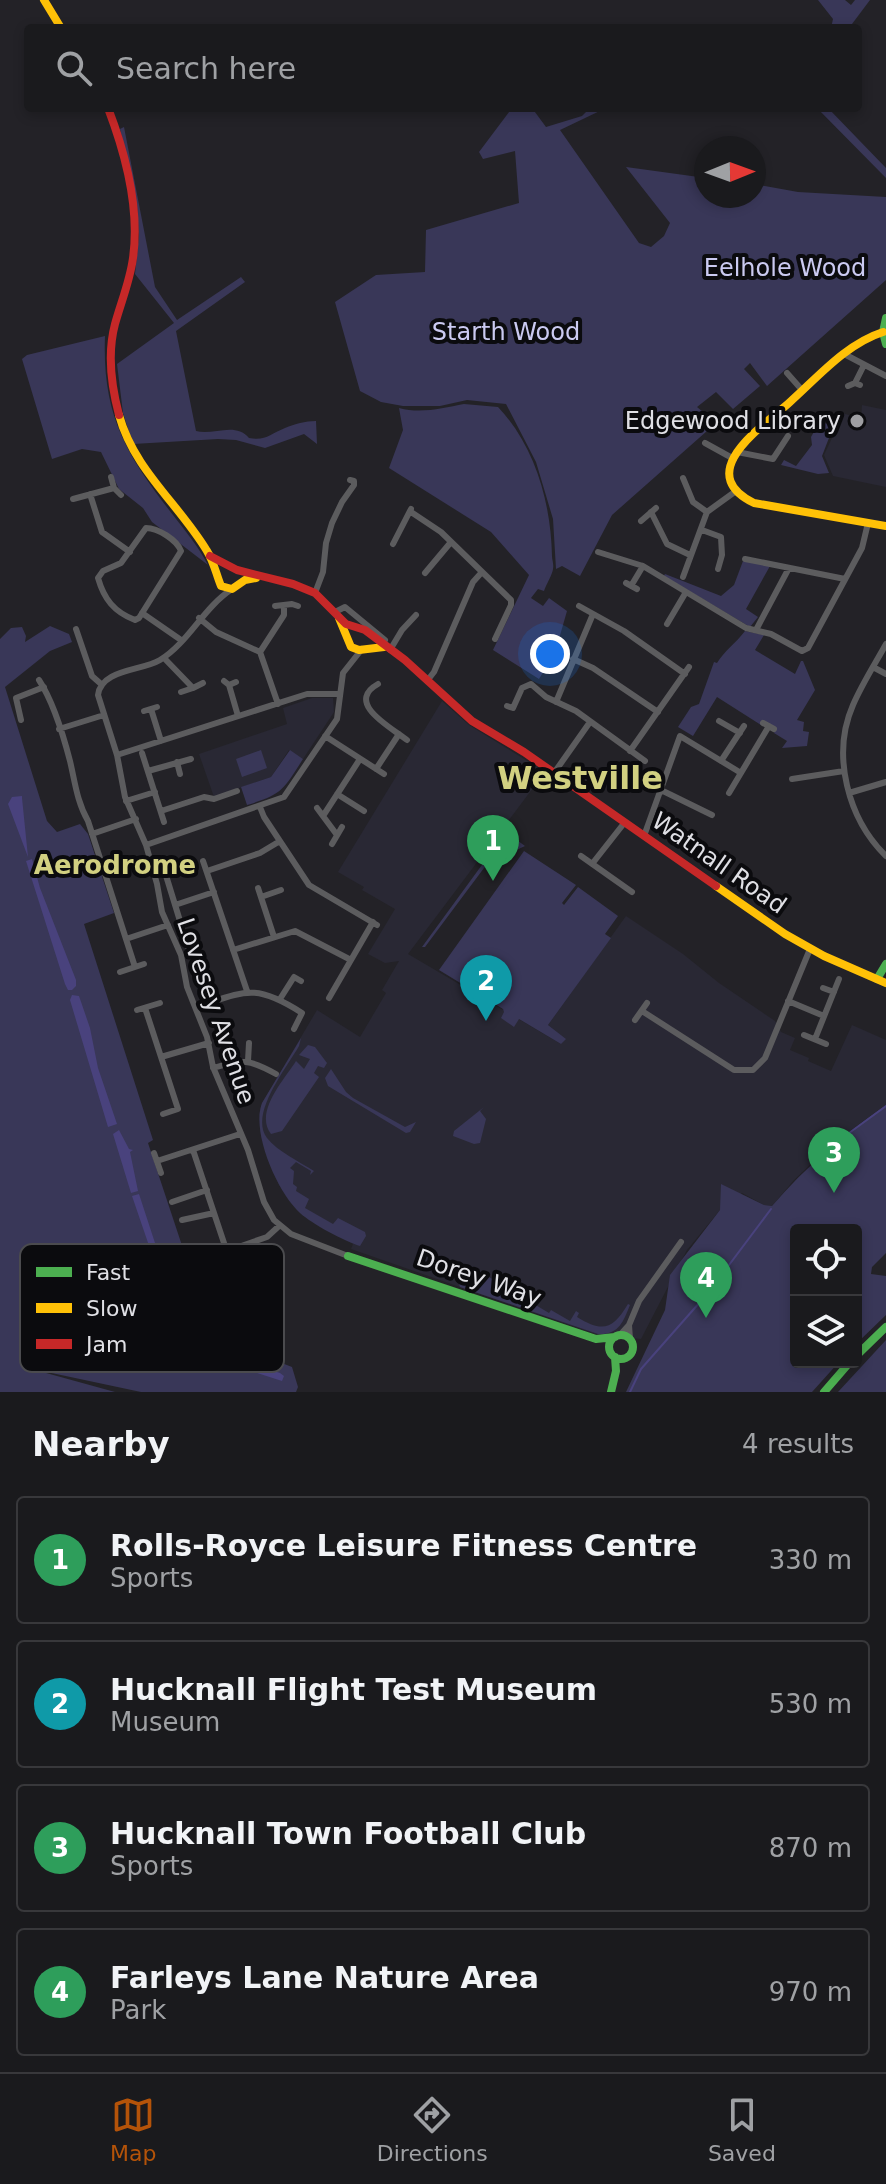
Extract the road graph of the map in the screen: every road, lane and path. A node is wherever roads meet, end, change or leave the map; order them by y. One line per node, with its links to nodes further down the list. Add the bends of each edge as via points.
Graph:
1 (44, 0): 2 (main road)
2 (59, 24)
3 (110, 112): 34 (main road, Watnall Road, via 135,221 133,261 110,348 117,409 132,449)
4 (886, 318): 5 (main road)
5 (883, 332): 6 (main road); 7 (main road, via 863,339)
6 (886, 344)
7 (846, 355): 8 (street); 12 (main road)
8 (864, 365): 10 (street); 11 (street)
9 (787, 373): 12 (street)
10 (886, 376)
11 (855, 385)
12 (802, 390): 15 (main road, via 745,439)
13 (788, 436): 15 (street, via 773,459)
14 (705, 443): 15 (street)
15 (735, 456): 20 (main road, via 731,476)
16 (111, 477): 19 (street)
17 (350, 480): 49 (street, via 353,488 342,502)
18 (682, 484): 24 (street)
19 (114, 488): 21 (street); 22 (street)
20 (736, 491): 24 (street); 26 (main road, via 764,506)
21 (90, 494): 23 (street); 31 (street, via 102,532)
22 (121, 495)
23 (73, 499)
24 (707, 512): 28 (street)
25 (641, 521): 33 (street, via 654,510 667,544)
26 (868, 523): 27 (main road); 44 (street)
27 (886, 526)
28 (702, 530): 33 (street); 36 (street, via 721,537)
29 (451, 542): 30 (street, via 411,511); 40 (street); 41 (street)
30 (393, 544)
31 (130, 552): 55 (street, via 98,578 111,605 131,619); 55 (street, via 150,528 181,551)
32 (598, 552): 37 (street)
33 (690, 555): 42 (street)
34 (210, 556): 39 (main road, Watnall Road); 45 (main road, Watnall Road)
35 (745, 559): 38 (street)
36 (717, 564)
37 (643, 566): 46 (street); 48 (street)
38 (789, 568): 44 (street); 63 (street)
39 (234, 569): 43 (main road, Watnall Road); 45 (main road, via 223,569); 47 (main road, via 240,578)
40 (482, 572): 65 (street, via 511,600); 77 (street)
41 (425, 573)
42 (683, 577)
43 (259, 578): 47 (main road); 49 (main road, Watnall Road)
44 (845, 579): 63 (street, via 806,650)
45 (218, 581): 47 (main road, via 223,588); 50 (street)
46 (632, 586)
47 (234, 588): 50 (street)
48 (686, 592): 60 (street); 63 (street)
49 (315, 593): 57 (main road, Watnall Road)
50 (214, 601): 59 (street)
51 (284, 605): 52 (street); 53 (street); 71 (street, via 284,615)
52 (275, 606)
53 (298, 606)
54 (579, 606): 56 (street)
55 (142, 613): 66 (street)
56 (593, 614): 73 (street); 89 (street, via 687,670)
57 (337, 615): 61 (main road, Watnall Road); 67 (main road, Watnall Road); 69 (street, Watnall Road, via 345,607)
58 (416, 615): 69 (street)
59 (199, 618): 66 (street); 71 (street)
60 (667, 624)
61 (357, 628): 64 (main road, Watnall Road); 67 (main road)
62 (76, 629): 80 (street, via 92,676)
63 (756, 630)
64 (368, 633): 69 (main road, Watnall Road); 70 (main road)
65 (495, 639)
66 (181, 640): 72 (street)
67 (348, 642): 70 (main road, via 355,650); 74 (street)
68 (886, 644): 75 (street)
69 (386, 645): 70 (main road); 77 (main road, Watnall Road)
70 (364, 648): 74 (street)
71 (260, 652): 86 (street)
72 (164, 658): 80 (street); 82 (street)
73 (573, 659): 85 (street); 89 (street)
74 (347, 665): 84 (street)
75 (873, 667): 76 (street); 111 (street, via 847,723)
76 (886, 674)
77 (427, 681): 112 (main road, Watnall Road, via 472,721)
78 (203, 683): 82 (street)
79 (230, 683): 91 (street)
80 (101, 684): 90 (street, Lovesey Avenue, via 98,695)
81 (378, 684): 97 (street, via 369,692 368,706)
82 (193, 688): 83 (street)
83 (181, 692)
84 (340, 694): 86 (street, via 307,694); 98 (street, via 339,714)
85 (556, 702): 88 (street, via 531,684 522,688); 94 (street)
86 (278, 704): 91 (street)
87 (151, 709): 100 (street)
88 (510, 709)
89 (658, 712): 101 (street)
90 (104, 715): 96 (street); 103 (street, Lovesey Avenue)
91 (238, 716): 100 (street)
92 (21, 720): 96 (street, via 16,698 42,683)
93 (723, 721): 107 (street, via 742,729)
94 (590, 722): 101 (street); 112 (street)
95 (768, 726): 113 (street)
96 (59, 729): 135 (street)
97 (399, 734): 99 (street); 109 (street)
98 (325, 736): 105 (street); 126 (street, via 284,797)
99 (407, 740)
100 (161, 741): 103 (street)
101 (630, 751): 106 (street)
102 (142, 753): 110 (street)
103 (117, 755): 125 (street, Lovesey Avenue)
104 (191, 759): 108 (street)
105 (360, 759): 109 (street); 123 (street)
106 (646, 761)
107 (721, 761): 113 (street); 118 (street, via 680,736)
108 (177, 762): 110 (street); 114 (street)
109 (376, 769): 115 (street)
110 (148, 771): 120 (street)
111 (844, 771): 116 (street); 122 (street)
112 (554, 773): 133 (main road, Watnall Road)
113 (741, 773): 121 (street)
114 (180, 774)
115 (384, 774)
116 (792, 779)
117 (886, 782): 122 (street)
118 (661, 790): 129 (street); 137 (street)
119 (237, 791): 128 (street)
120 (155, 792): 125 (street); 128 (street)
121 (729, 793)
122 (849, 793): 142 (street, via 863,828)
123 (337, 794): 124 (street, via 360,809); 130 (street)
124 (363, 796)
125 (126, 801): 131 (street, Lovesey Avenue)
126 (260, 807): 138 (street); 140 (street)
127 (317, 808): 130 (street)
128 (161, 811): 132 (street)
129 (712, 815)
130 (323, 816): 136 (street)
131 (136, 819): 135 (street); 140 (street, Lovesey Avenue)
132 (164, 822)
133 (625, 822): 137 (main road, Watnall Road); 144 (street)
134 (342, 827): 136 (street)
135 (92, 834): 155 (street)
136 (337, 835): 139 (street)
137 (644, 836): 157 (main road, Watnall Road)
138 (280, 841): 146 (street); 159 (street, via 309,885 375,924)
139 (332, 844)
140 (146, 845): 153 (street, Lovesey Avenue)
141 (581, 856): 144 (street)
142 (886, 856)
143 (203, 861): 146 (street)
144 (592, 864): 150 (street)
145 (164, 869): 152 (street)
146 (207, 871): 149 (street)
147 (258, 888): 151 (street)
148 (281, 890): 151 (street)
149 (214, 892): 152 (street); 158 (street)
150 (632, 892)
151 (261, 897): 154 (street)
152 (175, 905): 156 (street)
153 (168, 925): 155 (street); 177 (street, Lovesey Avenue)
154 (274, 937): 158 (street); 159 (street, via 300,932)
155 (126, 939): 162 (street)
156 (188, 947)
157 (810, 949): 168 (main road, Watnall Road); 174 (street)
158 (233, 950): 170 (street)
159 (351, 960): 172 (street)
160 (144, 964): 162 (street)
161 (886, 964): 168 (main road)
162 (135, 967): 164 (street)
163 (284, 970): 165 (street)
164 (120, 972)
165 (294, 977): 167 (street); 173 (street)
166 (839, 979): 171 (street)
167 (301, 981)
168 (882, 981)
169 (823, 988): 171 (street)
170 (247, 991): 173 (street); 177 (street)
171 (834, 992): 179 (street)
172 (329, 998)
173 (280, 999): 181 (street, via 302,1013)
174 (788, 1001): 178 (street, via 765,1058 746,1072 729,1068); 179 (street)
175 (160, 1003): 187 (street, via 141,1009)
176 (647, 1003): 178 (street)
177 (196, 1007): 184 (street, Lovesey Avenue)
178 (642, 1011): 180 (street)
179 (824, 1016): 183 (street)
180 (635, 1020)
181 (294, 1029)
182 (804, 1035): 183 (street)
183 (815, 1039): 186 (street)
184 (209, 1043): 187 (street); 189 (street, Lovesey Avenue)
185 (249, 1043): 188 (street)
186 (826, 1044)
187 (161, 1057): 192 (street)
188 (248, 1061): 189 (street); 190 (street)
189 (213, 1068): 194 (street, Lovesey Avenue)
190 (276, 1074)
191 (188, 1106): 192 (street)
192 (178, 1109): 193 (street)
193 (163, 1114)
194 (240, 1134): 195 (street); 203 (street, Lovesey Avenue, via 264,1202)
195 (193, 1150): 197 (street); 199 (street)
196 (154, 1153): 197 (street)
197 (157, 1161): 198 (street)
198 (161, 1173)
199 (207, 1190): 200 (street); 201 (street)
200 (172, 1202)
201 (214, 1213): 202 (street); 205 (street)
202 (182, 1220)
203 (279, 1226): 206 (street); 207 (street)
204 (681, 1242): 208 (street, via 639,1301)
205 (225, 1244)
206 (247, 1244)
207 (348, 1256): 211 (main road, Dorey Way)
208 (629, 1325): 210 (street); 212 (street)
209 (886, 1327): 213 (main road)
210 (617, 1336): 211 (main road, Dorey Way); 212 (main road); 214 (main road, via 610,1343)
211 (596, 1339): 214 (main road, Dorey Way)
212 (630, 1339): 215 (main road)
213 (862, 1350)
214 (612, 1354): 215 (main road); 217 (main road)
215 (629, 1356): 217 (main road)
216 (845, 1368): 219 (main road)
217 (616, 1371): 218 (main road)
218 (611, 1392)
219 (824, 1392)

